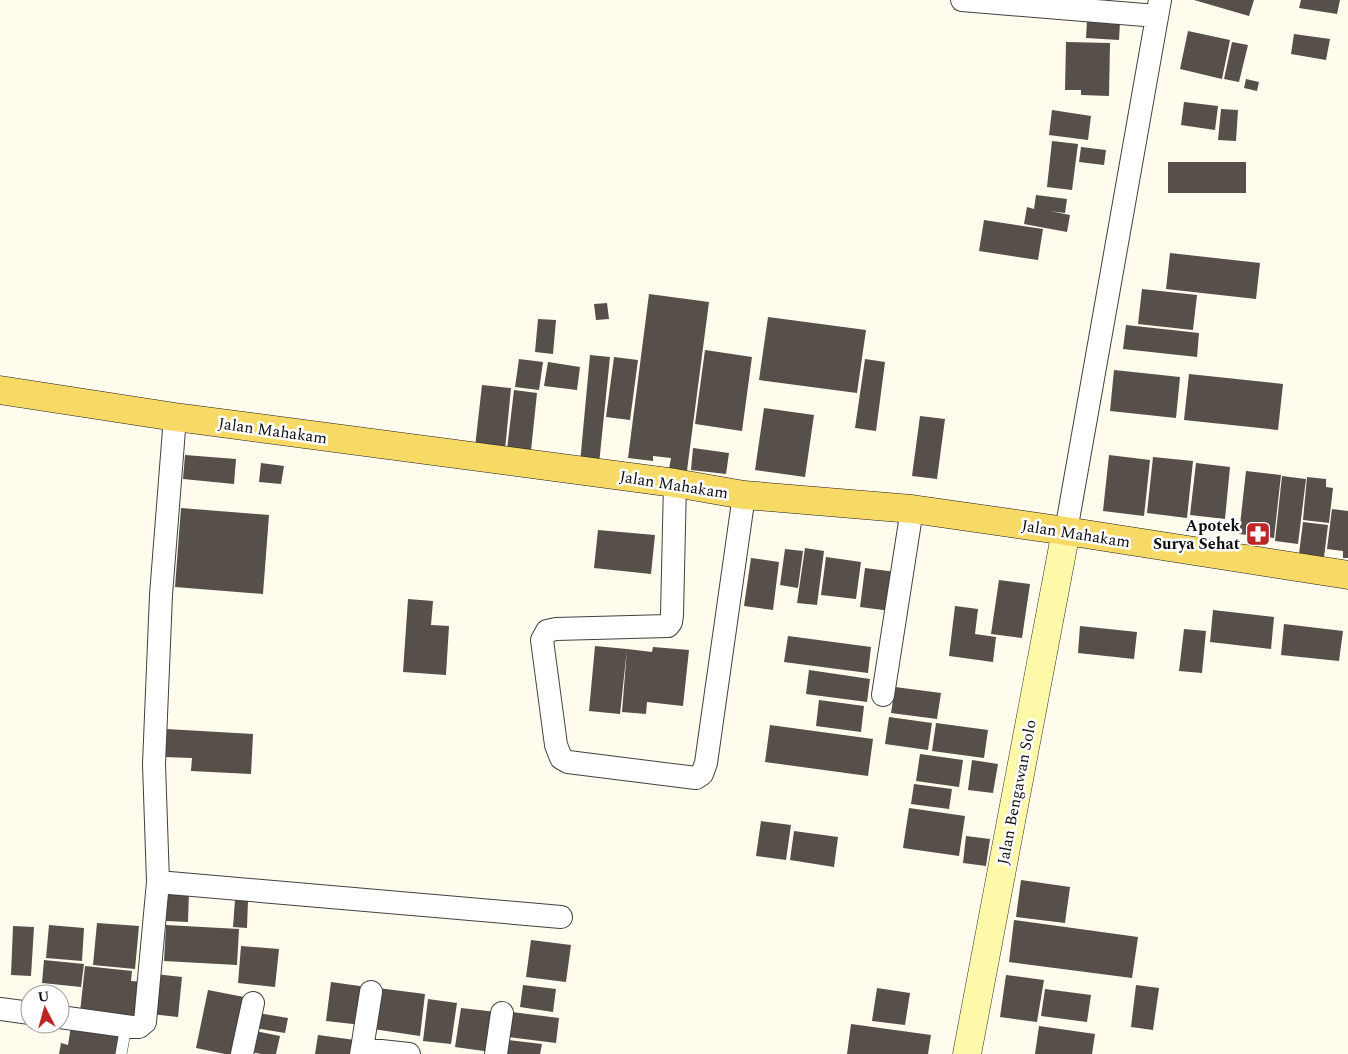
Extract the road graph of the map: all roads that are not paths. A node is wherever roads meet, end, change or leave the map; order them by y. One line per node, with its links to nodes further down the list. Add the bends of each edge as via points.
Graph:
1 (962, 0): 2 (street)
2 (1158, 8): 8 (street)
3 (0, 390): 4 (main road, Jalan Mahakam)
4 (175, 417): 5 (main road, Jalan Mahakam); 11 (street, via 161,595 154,764)
5 (675, 482): 6 (main road, Jalan Mahakam); 6 (street, via 670,624 556,629 547,631 542,640 556,746 561,758 568,762 696,778 702,774)
6 (744, 495): 7 (main road, Jalan Mahakam)
7 (912, 509): 8 (main road, Jalan Mahakam); 10 (street)
8 (1066, 531): 9 (main road, Jalan Mahakam); 25 (main road, Jalan Bengawan Solo)
9 (1348, 576)
10 (883, 695)
11 (158, 882): 12 (street); 19 (street, via 145,1022 138,1027)
12 (561, 917)
13 (371, 992): 20 (street)
14 (253, 1003): 22 (street)
15 (0, 1009): 16 (street)
16 (20, 1012)
17 (502, 1013): 24 (street)
18 (70, 1018): 19 (street)
19 (126, 1026): 21 (lane)
20 (362, 1051): 23 (street)
21 (121, 1054)
22 (242, 1054)
23 (409, 1054)
24 (496, 1054)
25 (967, 1054)

